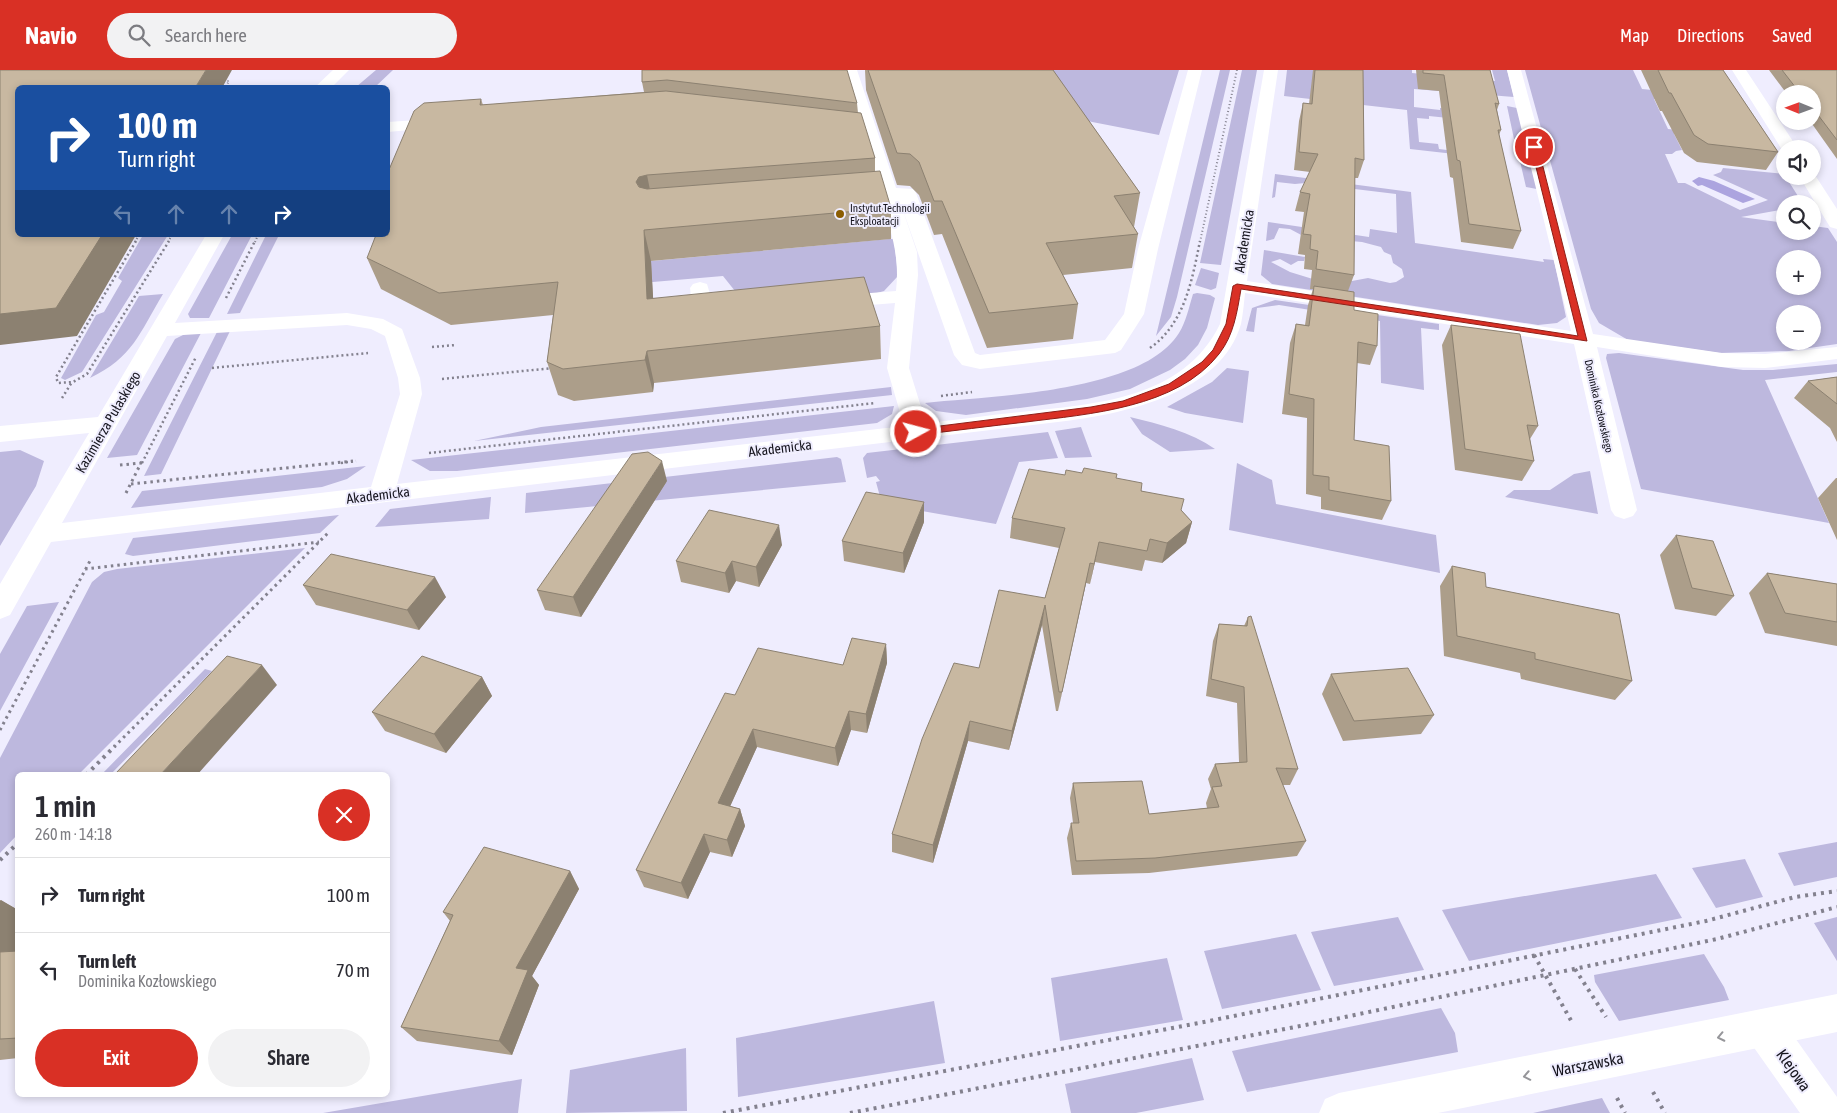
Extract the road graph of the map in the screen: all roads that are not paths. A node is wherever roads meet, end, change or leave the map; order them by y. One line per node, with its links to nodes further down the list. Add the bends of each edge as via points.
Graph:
1 (342, 70): 7 (street)
2 (850, 70): 11 (street)
3 (1195, 70): 14 (street, via 1134,314 1113,345 1106,348 980,362 966,358 909,196 904,192)
4 (1270, 70): 18 (street, Akademicka)
5 (1514, 70): 24 (street, Dominika Kozłowskiego)
6 (1739, 70): 12 (street)
7 (324, 85)
8 (465, 122): 9 (street)
9 (390, 127)
10 (852, 134): 11 (street)
11 (871, 136): 14 (street)
12 (1784, 140)
13 (1813, 185): 16 (street)
14 (888, 193): 15 (street); 20 (street, via 906,252 908,275)
15 (829, 198)
16 (1837, 222)
17 (214, 237): 23 (street, Kazimierza Pułaskiego)
18 (1237, 286): 24 (street); 27 (street, Akademicka, via 1230,324 1216,351 1206,364 1172,386 1125,404)
19 (700, 288): 22 (street, via 702,304 710,308)
20 (905, 296): 21 (street); 27 (street, via 897,361)
21 (810, 304)
22 (744, 310)
23 (161, 330): 26 (street, Kazimierza Pułaskiego); 29 (street, via 298,320 362,320 395,333 411,394 392,457)
24 (1584, 339): 25 (street, via 1722,360 1765,361); 30 (street, Dominika Kozłowskiego)
25 (1837, 354)
26 (106, 424): 28 (street); 31 (street, Kazimierza Pułaskiego)
27 (916, 432): 29 (street, Akademicka)
28 (0, 434)
29 (372, 496): 31 (street, Akademicka)
30 (1624, 510)
31 (42, 534): 32 (street, Kazimierza Pułaskiego)
32 (0, 608)
33 (1837, 1013): 34 (street, Warszawska)
34 (1764, 1028): 35 (street, Warszawska, one-way to 35); 36 (street, Klejowa)
35 (1339, 1113)
36 (1824, 1113)

